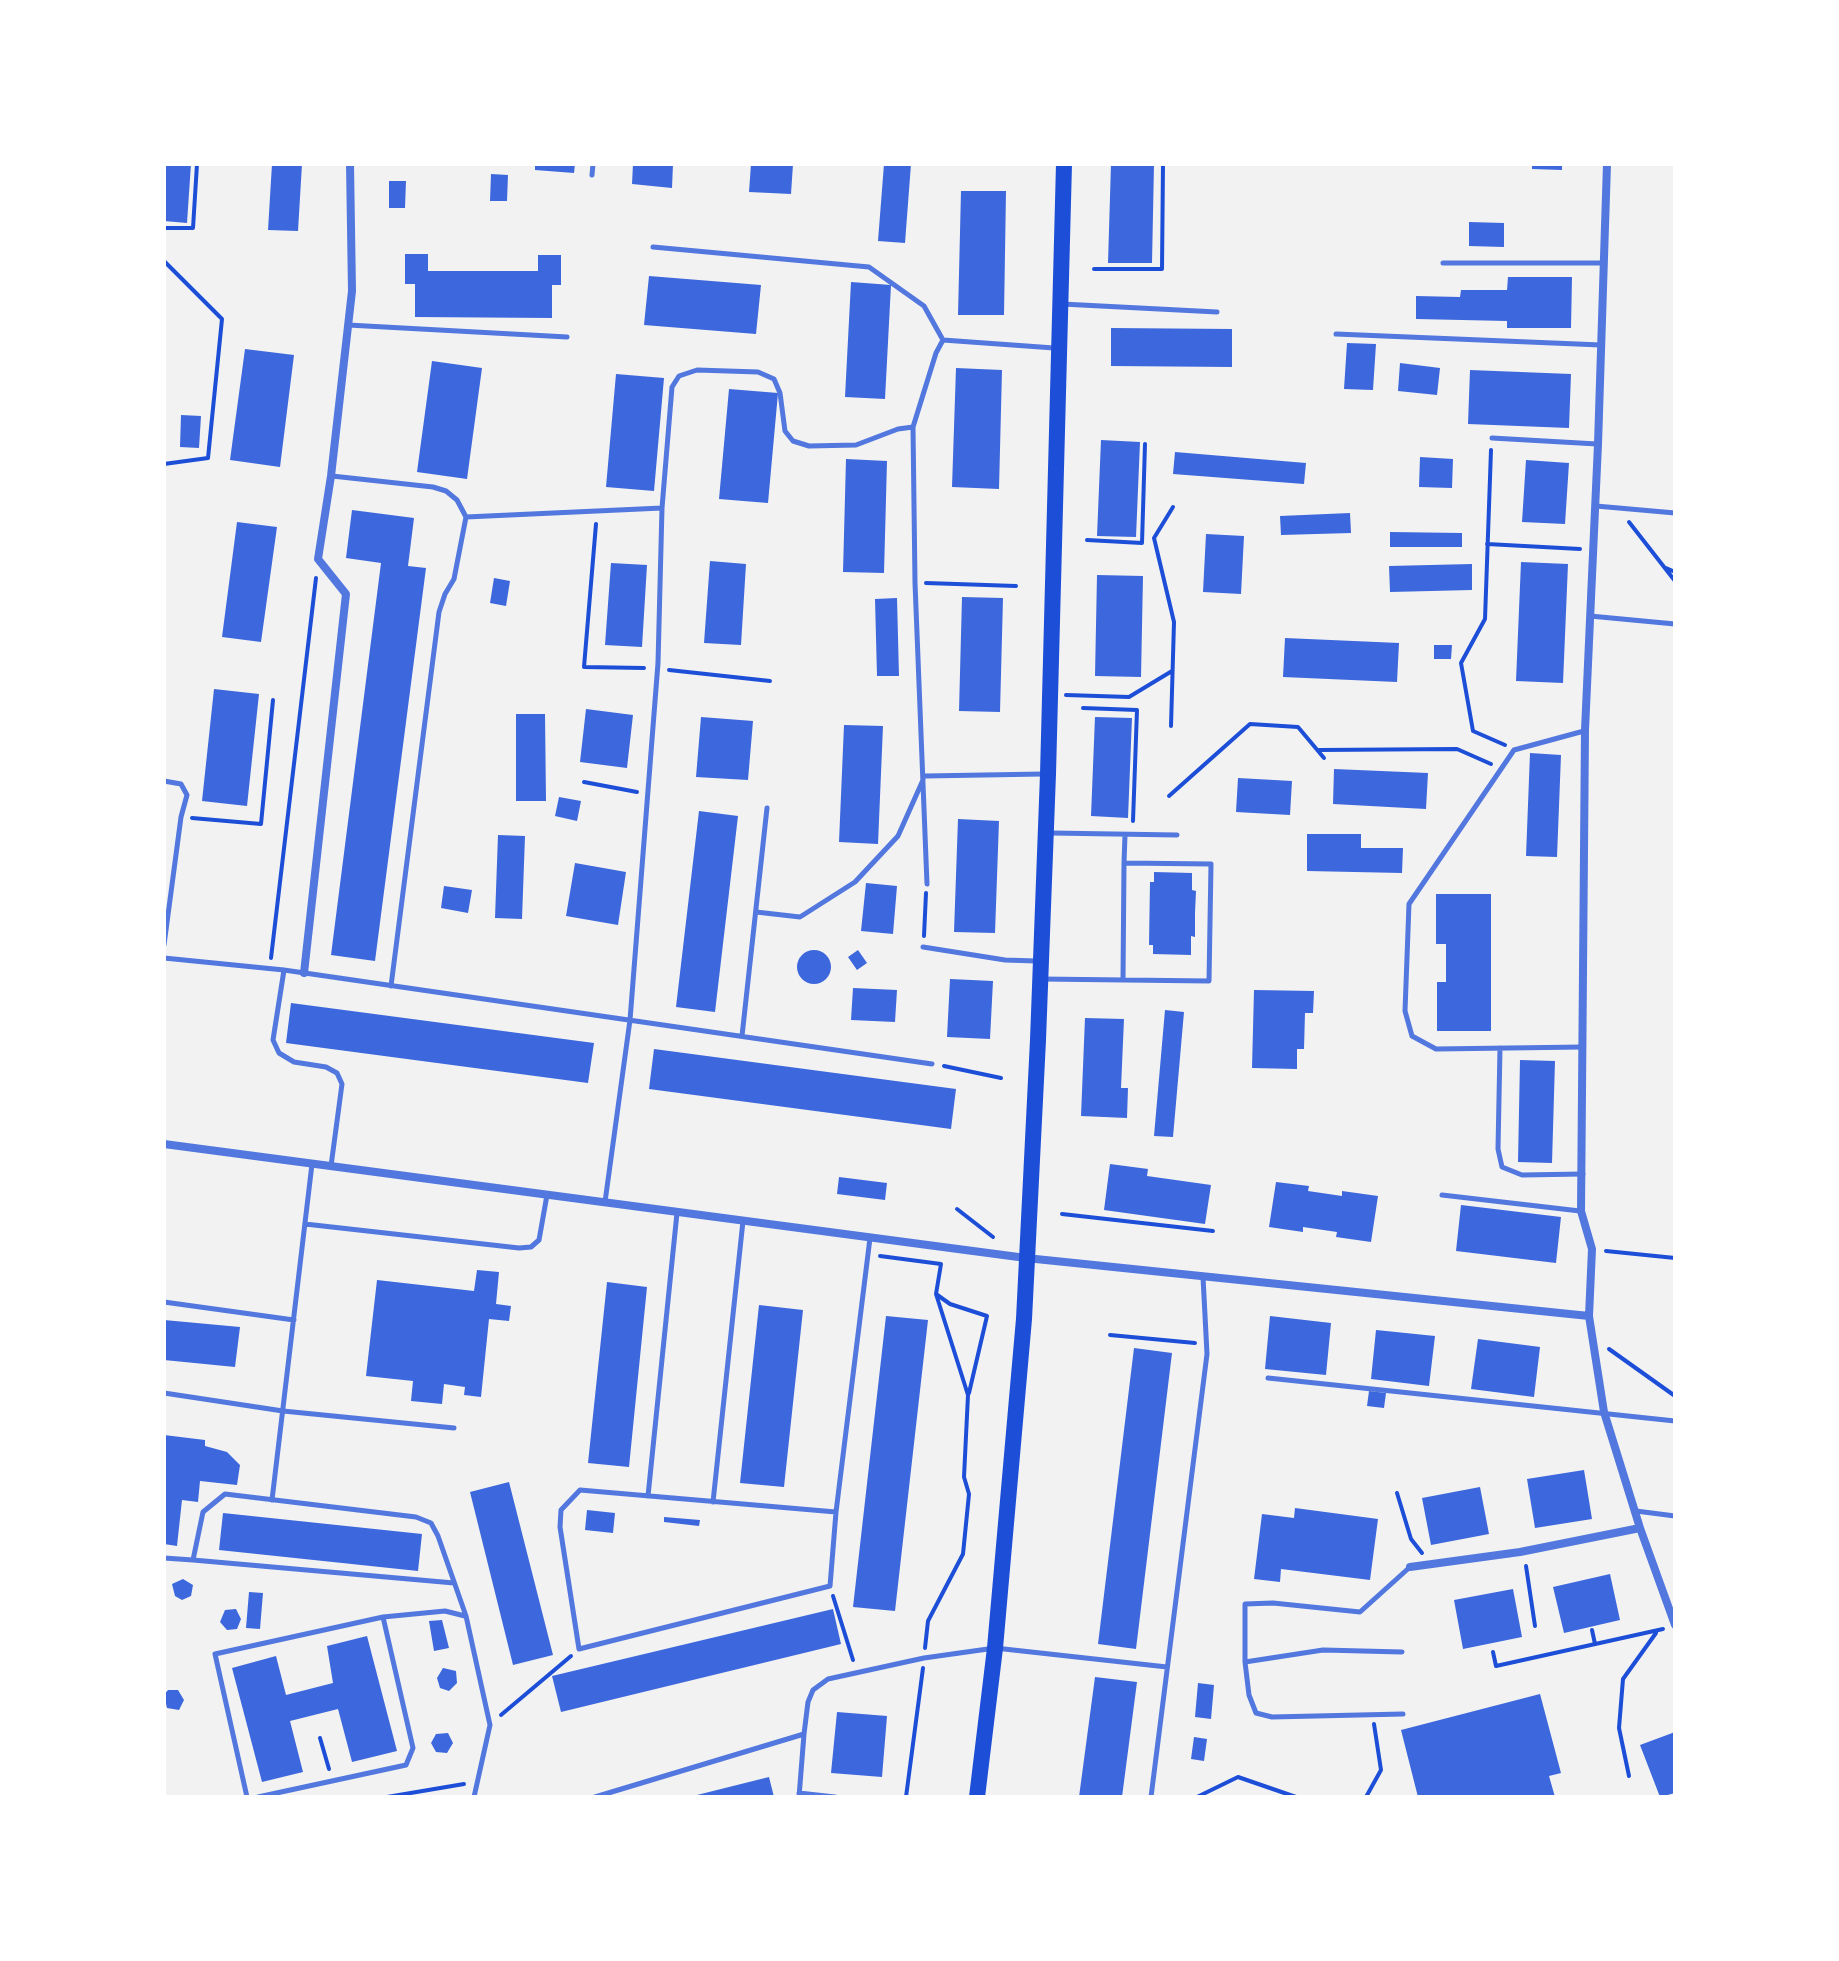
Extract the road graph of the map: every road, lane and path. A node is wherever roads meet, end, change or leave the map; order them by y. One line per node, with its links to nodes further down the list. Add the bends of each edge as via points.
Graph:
1 (197, 164): 8 (path, via 193,228)
2 (350, 164): 16 (street)
3 (593, 164): 7 (lane)
4 (1064, 164): 14 (main road)
5 (1163, 164): 13 (path, via 1162,269)
6 (1607, 164): 12 (street)
7 (592, 175)
8 (164, 228)
9 (653, 247): 19 (lane, via 869,267 924,306)
10 (164, 261): 26 (path, via 222,319 208,458)
11 (1443, 263): 12 (lane)
12 (1603, 263): 20 (street)
13 (1094, 269)
14 (1061, 304): 15 (lane); 21 (main road)
15 (1217, 312)
16 (348, 325): 18 (lane); 27 (street)
17 (1336, 334): 20 (lane)
18 (567, 337)
19 (943, 340): 21 (lane); 22 (lane)
20 (1601, 345): 25 (street)
21 (1059, 349): 49 (main road)
22 (913, 427): 30 (lane, via 856,445 809,446 793,441 785,431 774,379 758,372 697,370 679,376 672,387); 42 (lane)
23 (1492, 438): 25 (lane); 36 (path)
24 (1145, 444): 35 (path, via 1142,543)
25 (1598, 444): 28 (street)
26 (164, 464)
27 (331, 476): 34 (lane, via 433,487 457,500); 38 (street)
28 (1596, 506): 31 (lane); 37 (street)
29 (1173, 507): 47 (path, via 1154,538 1174,622)
30 (662, 508): 32 (lane); 46 (lane)
31 (1618, 508): 33 (lane); 39 (path)
32 (597, 511): 34 (lane); 46 (path, via 584,667)
33 (1675, 513)
34 (466, 517): 82 (lane, via 454,579 439,612)
35 (1087, 540)
36 (1487, 544): 37 (path); 55 (path, via 1485,619 1461,663 1473,731)
37 (1594, 550): 44 (street)
38 (318, 559): 77 (path); 79 (street, via 346,594)
39 (1664, 567): 40 (path); 41 (path)
40 (1675, 572)
41 (1675, 581)
42 (915, 583): 43 (path); 59 (lane)
43 (1016, 586)
44 (1590, 616): 45 (lane); 53 (street)
45 (1675, 624)
46 (658, 669): 48 (path); 62 (lane)
47 (1172, 671): 49 (path, via 1129,697); 52 (path)
48 (770, 681)
49 (1050, 694): 58 (main road)
50 (273, 700): 65 (path, via 261,824)
51 (1083, 708): 68 (path, via 1137,710)
52 (1171, 726)
53 (1585, 730): 55 (lane); 85 (street)
54 (1317, 750): 56 (path); 57 (path, via 1457,749); 63 (path, via 1298,727 1250,724)
55 (1514, 750): 57 (lane)
56 (1324, 758)
57 (1500, 769): 86 (lane, via 1409,904 1405,1011 1412,1036 1436,1049)
58 (1048, 774): 59 (lane); 66 (main road)
59 (925, 776): 71 (lane); 72 (lane, via 898,836 855,882 800,917)
60 (164, 781): 65 (lane, via 181,784 187,795)
61 (584, 782): 62 (path)
62 (648, 794): 83 (lane)
63 (1169, 796)
64 (767, 808): 72 (lane)
65 (181, 817): 73 (lane)
66 (1046, 833): 67 (lane); 76 (main road)
67 (1125, 835): 68 (lane); 70 (lane)
68 (1133, 835): 69 (lane)
69 (1177, 835)
70 (1124, 863): 81 (lane); 81 (lane, via 1211,864 1209,981)
71 (927, 884): 74 (path)
72 (756, 912): 84 (lane)
73 (164, 945)
74 (923, 947): 76 (lane)
75 (164, 958): 77 (lane)
76 (1041, 961): 80 (main road)
77 (269, 969): 78 (lane)
78 (284, 970): 79 (lane); 91 (lane, via 273,1040 279,1053 294,1062 326,1067 342,1084)
79 (304, 973): 82 (lane)
80 (1040, 979): 81 (lane); 107 (main road)
81 (1123, 980)
82 (391, 986): 83 (lane)
83 (630, 1020): 84 (lane); 95 (lane)
84 (742, 1036): 87 (lane)
85 (1582, 1047): 86 (lane); 92 (street)
86 (1500, 1048): 92 (lane, via 1502,1167 1522,1175)
87 (932, 1064): 88 (path)
88 (1001, 1078)
89 (164, 1144): 90 (street)
90 (312, 1163): 91 (street); 101 (lane)
91 (331, 1166): 93 (street)
92 (1583, 1174): 97 (street)
93 (547, 1195): 95 (street); 101 (lane, via 539,1240 531,1247)
94 (1442, 1195): 97 (lane)
95 (605, 1202): 98 (street)
96 (957, 1209): 104 (path)
97 (1581, 1211): 105 (street)
98 (677, 1212): 100 (street); 126 (lane)
99 (1062, 1214): 102 (path)
100 (743, 1220): 103 (street); 128 (lane)
101 (305, 1224): 113 (lane)
102 (1213, 1231)
103 (870, 1237): 106 (lane); 107 (street)
104 (993, 1237)
105 (1592, 1249): 108 (path); 112 (street)
106 (868, 1254): 110 (path, via 941,1264); 130 (lane)
107 (1026, 1258): 109 (street); 147 (main road)
108 (1675, 1258)
109 (1203, 1276): 112 (street); 116 (lane)
110 (936, 1294): 119 (path); 119 (path, via 987,1316)
111 (164, 1302): 113 (lane)
112 (1589, 1316): 115 (street)
113 (294, 1320): 121 (lane)
114 (1110, 1335): 116 (path)
115 (1594, 1338): 120 (path); 122 (street)
116 (1206, 1344): 153 (lane)
117 (1268, 1378): 122 (lane)
118 (164, 1393): 121 (lane)
119 (968, 1395): 151 (path, via 964,1477 969,1494 963,1554 928,1621)
120 (1675, 1396)
121 (283, 1411): 124 (lane); 127 (lane)
122 (1604, 1412): 123 (lane); 129 (street)
123 (1675, 1421)
124 (454, 1428)
125 (1397, 1493): 136 (path, via 1411,1539)
126 (648, 1496): 128 (lane); 148 (lane, via 580,1490 561,1510)
127 (272, 1500): 135 (lane, via 225,1494 213,1501 203,1512); 138 (lane, via 431,1523)
128 (713, 1502): 130 (lane)
129 (1635, 1511): 131 (lane); 132 (street)
130 (836, 1512): 139 (lane)
131 (1675, 1516)
132 (1640, 1528): 133 (street); 143 (street)
133 (1524, 1551): 136 (street); 142 (path)
134 (164, 1558): 135 (lane)
135 (193, 1560): 138 (lane)
136 (1430, 1564): 137 (street)
137 (1410, 1567): 152 (lane, via 1360,1612 1245,1604)
138 (454, 1583): 140 (lane)
139 (830, 1586): 148 (lane); 154 (path)
140 (466, 1616): 141 (lane, via 445,1611); 157 (lane)
141 (383, 1617): 162 (lane, via 215,1654); 163 (lane, via 413,1748 406,1765)
142 (1535, 1626)
143 (1670, 1627): 145 (path)
144 (1592, 1630): 146 (path)
145 (1657, 1631): 146 (path); 159 (path, via 1623,1679 1619,1728)
146 (1595, 1644): 150 (path, via 1496,1666)
147 (995, 1648): 151 (lane); 153 (lane); 169 (main road)
148 (579, 1649): 157 (path)
149 (1402, 1652): 152 (lane, via 1323,1650)
150 (1493, 1652)
151 (924, 1658): 154 (lane); 168 (path)
152 (1245, 1662): 156 (lane, via 1256,1713)
153 (1167, 1667): 170 (lane)
154 (857, 1674): 158 (lane, via 828,1679 813,1690)
155 (1403, 1714): 156 (lane)
156 (1373, 1715): 173 (path, via 1381,1770)
157 (490, 1725): 160 (lane)
158 (804, 1734): 161 (lane); 166 (lane)
159 (1629, 1776)
160 (477, 1781): 164 (path); 165 (lane)
161 (799, 1795): 167 (lane)
162 (247, 1797)
163 (258, 1797)
164 (387, 1797)
165 (474, 1797)
166 (595, 1797)
167 (835, 1797)
168 (906, 1797)
169 (977, 1797)
170 (1151, 1797)
171 (1197, 1797): 172 (path, via 1238,1777)
172 (1296, 1797)
173 (1366, 1797)

